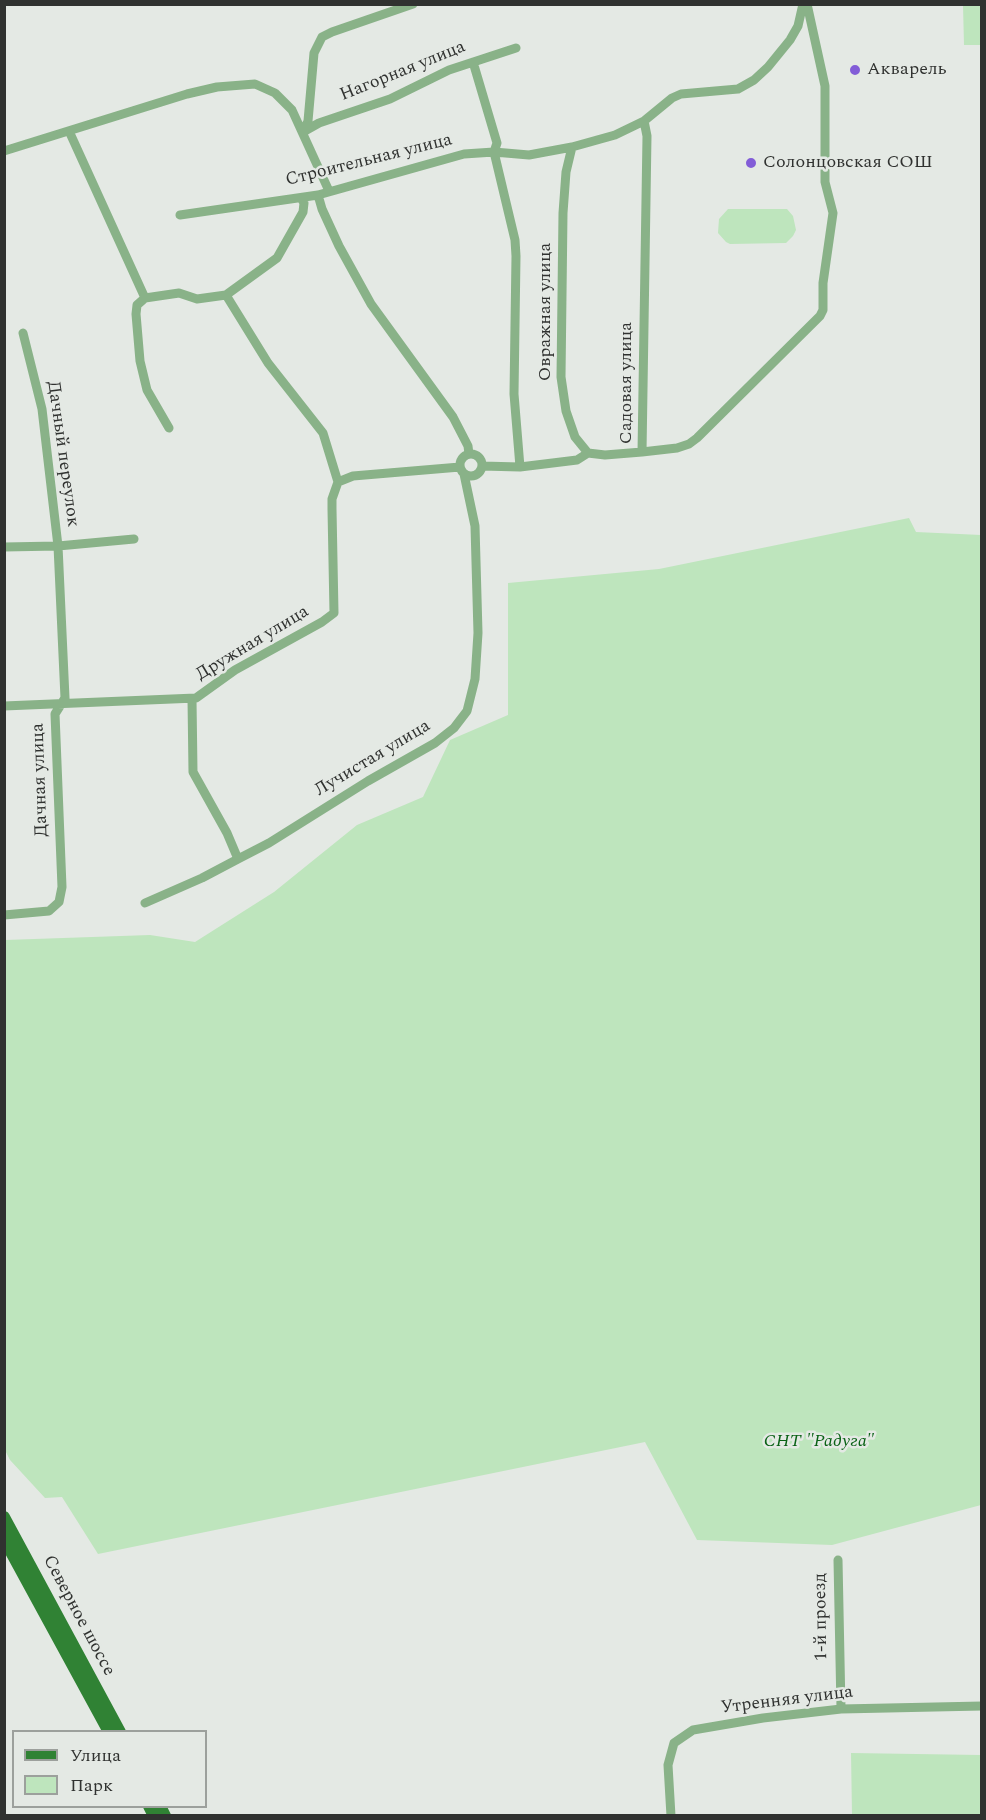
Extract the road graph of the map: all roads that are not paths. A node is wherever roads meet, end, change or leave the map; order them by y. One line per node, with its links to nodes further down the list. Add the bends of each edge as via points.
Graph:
1 (412, 4): 7 (street, via 322,37 314,53 308,121)
2 (805, 4): 5 (street, Строительная улица, via 790,40 754,80 738,89 681,94); 19 (street, Садовая улица, via 825,86 824,172 833,213 823,310 697,438 683,446)
3 (516, 48): 4 (street, Нагорная улица)
4 (473, 62): 7 (street, Нагорная улица); 10 (street, via 497,143)
5 (644, 121): 8 (street, Строительная улица, via 615,135); 19 (street, Садовая улица, via 647,136)
6 (69, 131): 7 (street, via 187,94 255,84 283,100); 9 (street); 16 (street)
7 (303, 132): 11 (street)
8 (572, 147): 10 (street, Строительная улица, via 529,155); 20 (street, Овражная улица, via 564,191 561,376 575,437)
9 (4, 151)
10 (494, 152): 11 (street, Строительная улица, via 464,154); 23 (street, via 515,240 514,394)
11 (329, 191): 12 (street, Строительная улица)
12 (318, 195): 13 (street, Строительная улица); 21 (street, via 339,246 371,304 453,417)
13 (301, 198): 14 (street, Строительная улица); 15 (street, via 303,212 277,258)
14 (180, 215)
15 (226, 295): 16 (street, via 197,299 178,293); 25 (street, via 268,363 323,433)
16 (145, 298): 18 (street, via 137,305 136,314 140,361 147,390)
17 (23, 333): 27 (street, Дачный переулок, via 42,409)
18 (169, 428)
19 (642, 452): 20 (street)
20 (588, 453): 23 (street, via 577,460)
21 (469, 454): 22 (street, via 479,457); 24 (street, via 461,459)
22 (482, 466): 23 (street); 24 (street, via 474,475)
23 (520, 467)
24 (462, 470): 25 (street, via 353,476); 32 (street, Лучистая улица, via 475,526 478,633 475,679 467,711 435,743)
25 (338, 482): 29 (street, Дружная улица, via 332,499 333,613)
26 (134, 539): 27 (street)
27 (57, 546): 28 (street); 30 (street, Дачная улица)
28 (4, 548)
29 (192, 699): 30 (street, Дружная улица); 32 (street, via 192,772)
30 (63, 703): 31 (street, Дружная улица); 34 (street, Дачная улица, via 55,714 61,896 49,911)
31 (4, 706)
32 (238, 859): 33 (street, Лучистая улица)
33 (145, 903)
34 (4, 915)
35 (4, 1517): 41 (main road, Северное шоссе)
36 (4, 1539): 40 (main road, Северное шоссе)
37 (838, 1560): 39 (street, 1-й проезд)
38 (981, 1706): 39 (street, Утренняя улица)
39 (841, 1709): 42 (street, Утренняя улица, via 693,1730 674,1743 668,1765)
40 (108, 1730)
41 (119, 1730)
42 (671, 1815)

